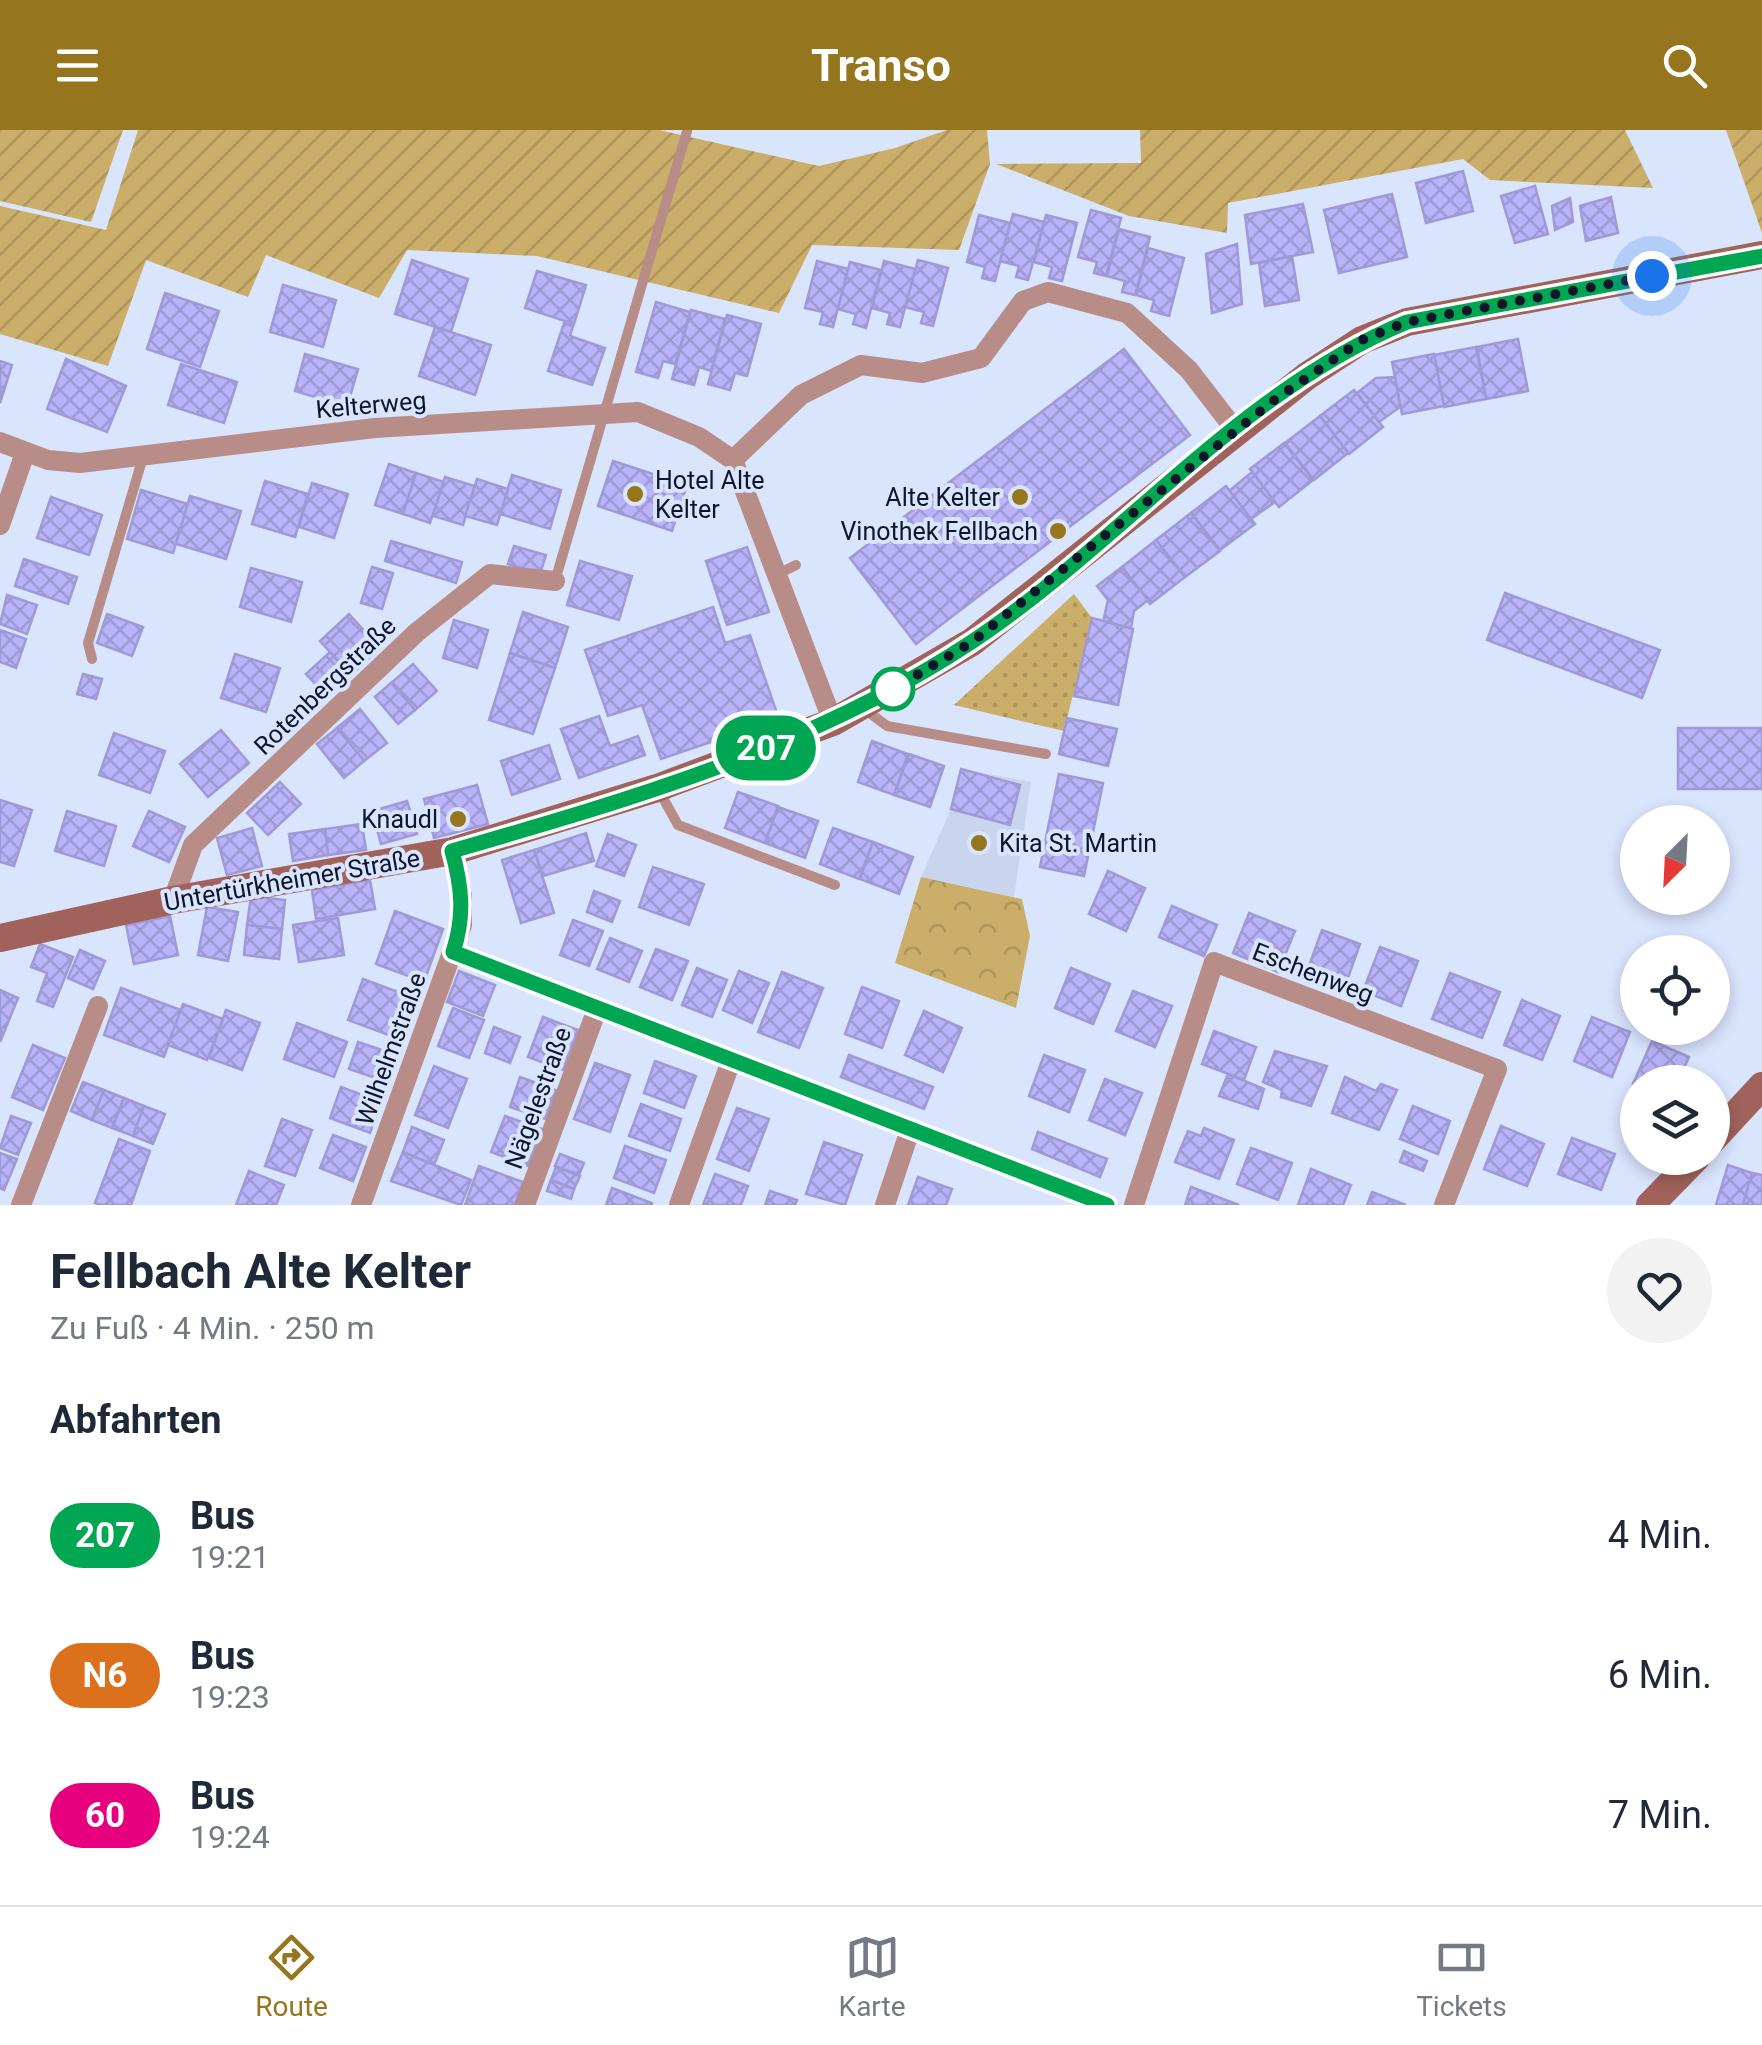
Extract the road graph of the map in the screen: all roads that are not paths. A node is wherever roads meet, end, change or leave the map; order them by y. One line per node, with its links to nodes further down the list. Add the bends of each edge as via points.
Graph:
1 (687, 130): 3 (lane)
2 (1762, 256): 4 (main road, Untertürkheimer Straße, via 1407,322 1348,349)
3 (604, 414): 7 (street, Kelterweg, via 375,428); 8 (street, Kelterweg, via 638,412); 10 (lane)
4 (1236, 431): 8 (street, via 1189,370 1127,313 1048,292 1024,301 981,358 922,373 861,365 801,395); 12 (main road, Untertürkheimer Straße, via 972,642)
5 (0, 442): 6 (street, Kelterweg)
6 (25, 453): 7 (street, Kelterweg, via 80,463); 9 (street)
7 (143, 457): 11 (lane, via 88,644)
8 (733, 460): 13 (street, via 788,569)
9 (0, 524)
10 (556, 581): 18 (street, Rotenbergstraße, via 490,574 417,632 193,846)
11 (92, 659)
12 (862, 708): 13 (main road, Untertürkheimer Straße); 14 (lane, via 887,726)
13 (833, 722): 15 (main road, Untertürkheimer Straße)
14 (1046, 754)
15 (657, 788): 16 (main road, Untertürkheimer Straße); 17 (lane, via 678,825)
16 (452, 851): 18 (main road, Untertürkheimer Straße); 20 (street, Wilhelmstraße, via 462,896)
17 (835, 885)
18 (173, 900): 19 (main road, Untertürkheimer Straße)
19 (0, 938)
20 (453, 952): 22 (street); 30 (street, Wilhelmstraße)
21 (98, 1006): 29 (street)
22 (597, 1008): 23 (street); 31 (street, Nägelestraße)
23 (732, 1061): 26 (street); 32 (street)
24 (1762, 1086): 25 (main road)
25 (1730, 1121)
26 (910, 1130): 28 (street); 33 (street)
27 (1679, 1175): 36 (main road)
28 (1099, 1204)
29 (21, 1205)
30 (361, 1205)
31 (525, 1205)
32 (679, 1205)
33 (884, 1205)
34 (1134, 1205): 35 (street, Eschenweg, via 1214,962 1497,1070)
35 (1444, 1205)
36 (1650, 1205)

